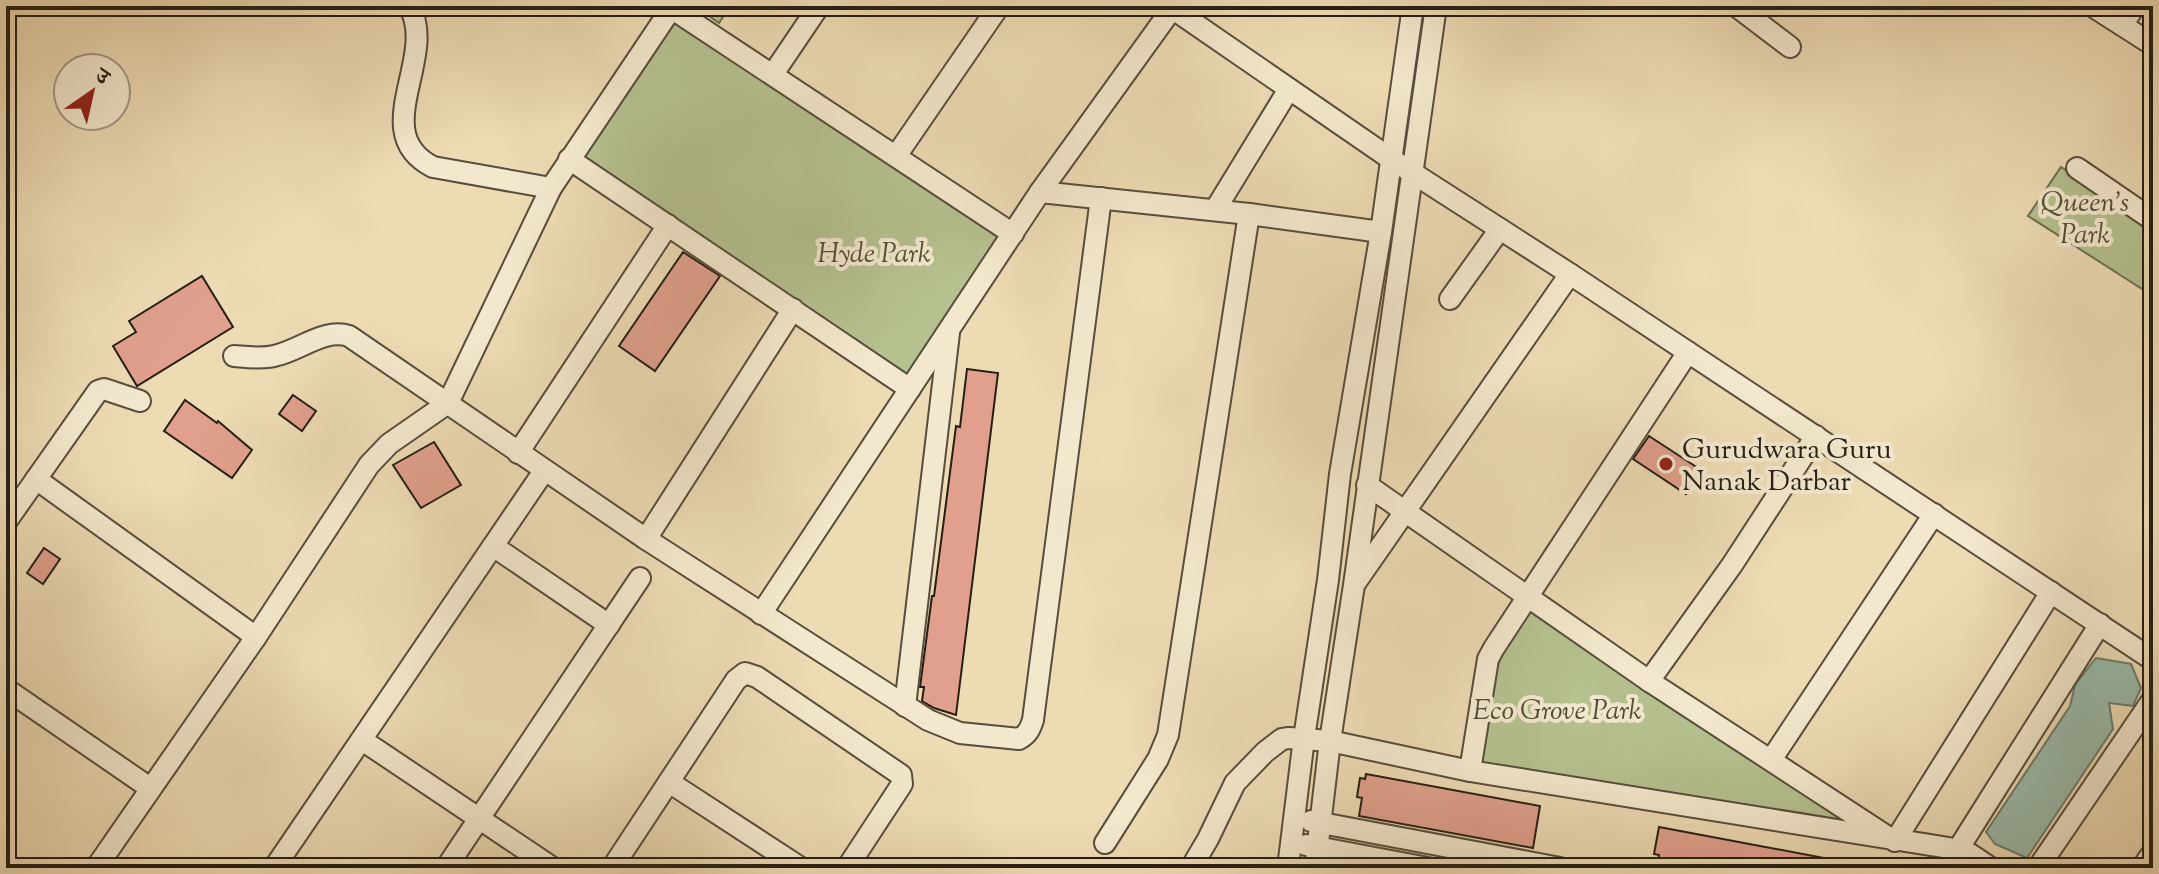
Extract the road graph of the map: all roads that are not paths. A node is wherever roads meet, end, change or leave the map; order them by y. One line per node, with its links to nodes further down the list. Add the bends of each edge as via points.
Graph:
1 (409, 6): 21 (street, via 417,45 403,117 412,151 433,167)
2 (819, 6): 14 (street)
3 (999, 6): 16 (street)
4 (1413, 6): 18 (street)
5 (1436, 6): 20 (street)
6 (1736, 6): 13 (street)
7 (2092, 6): 11 (street)
8 (2135, 6): 11 (street)
9 (672, 7): 14 (street); 17 (street)
10 (1172, 7): 15 (street); 22 (street)
11 (2122, 25): 12 (street)
12 (2153, 45)
13 (1790, 47)
14 (773, 74): 16 (street)
15 (1289, 89): 18 (street); 24 (street)
16 (896, 156): 30 (street)
17 (569, 159): 21 (street); 27 (street)
18 (1391, 159): 20 (street); 29 (street)
19 (2077, 168): 26 (street)
20 (1413, 173): 28 (street); 44 (street)
21 (551, 188): 39 (street)
22 (1040, 192): 23 (street); 30 (street)
23 (1101, 198): 24 (street); 62 (street, via 1030,729 1019,739 960,733)
24 (1215, 210): 25 (street)
25 (1249, 214): 29 (street); 75 (street, via 1168,735)
26 (2153, 220)
27 (668, 225): 33 (street); 41 (street)
28 (1500, 229): 31 (street); 32 (street)
29 (1381, 232): 63 (street, via 1340,474)
30 (1013, 234): 34 (street)
31 (1570, 274): 35 (street); 45 (street)
32 (1450, 299)
33 (793, 309): 37 (street); 48 (street)
34 (950, 330): 37 (street); 62 (street)
35 (1688, 352): 40 (street); 53 (street)
36 (234, 356): 39 (street, via 277,356 340,333)
37 (910, 389): 54 (street)
38 (140, 401): 43 (street, via 98,391)
39 (448, 403): 41 (street); 57 (street, via 389,444 369,465)
40 (1816, 436): 46 (street); 59 (street)
41 (518, 453): 42 (street)
42 (544, 471): 48 (street); 49 (street)
43 (36, 479): 47 (street); 57 (street)
44 (1367, 485): 45 (street); 51 (street)
45 (1406, 513): 51 (street); 53 (street)
46 (1934, 514): 52 (street); 66 (street)
47 (6, 522)
48 (646, 539): 54 (street)
49 (493, 546): 56 (street); 64 (street)
50 (640, 578): 56 (street)
51 (1354, 585): 65 (street)
52 (2051, 592): 55 (street); 73 (street)
53 (1527, 599): 59 (street); 67 (street, via 1488,659)
54 (761, 614): 62 (street)
55 (2100, 624): 58 (street); 77 (street)
56 (609, 625): 70 (street)
57 (256, 637): 69 (street)
58 (2153, 660)
59 (1649, 681): 66 (street)
60 (6, 689): 69 (street)
61 (2153, 699): 92 (street)
62 (905, 706)
63 (1304, 738): 65 (street); 71 (street); 86 (street, via 1282,739 1243,773)
64 (362, 740): 70 (street); 80 (street)
65 (1330, 741): 67 (street); 72 (street)
66 (1771, 760): 73 (street)
67 (1470, 771): 73 (street)
68 (669, 782): 83 (street); 84 (street); 85 (street, via 736,680 751,674 901,775 902,784)
69 (150, 788): 79 (street)
70 (479, 818): 81 (street); 82 (street)
71 (1295, 819): 72 (street); 74 (street)
72 (1321, 822): 76 (street); 90 (street)
73 (1895, 841): 77 (street)
74 (1293, 842): 76 (street); 87 (street)
75 (1105, 843)
76 (1318, 847): 88 (street); 89 (street)
77 (1957, 851): 91 (street)
78 (2153, 852): 93 (street)
79 (96, 868)
80 (274, 868)
81 (446, 868)
82 (553, 868)
83 (612, 868)
84 (801, 868)
85 (847, 868)
86 (1191, 868)
87 (1288, 868)
88 (1315, 868)
89 (1428, 868)
90 (1560, 868)
91 (1991, 868)
92 (2038, 868)
93 (2142, 868)

